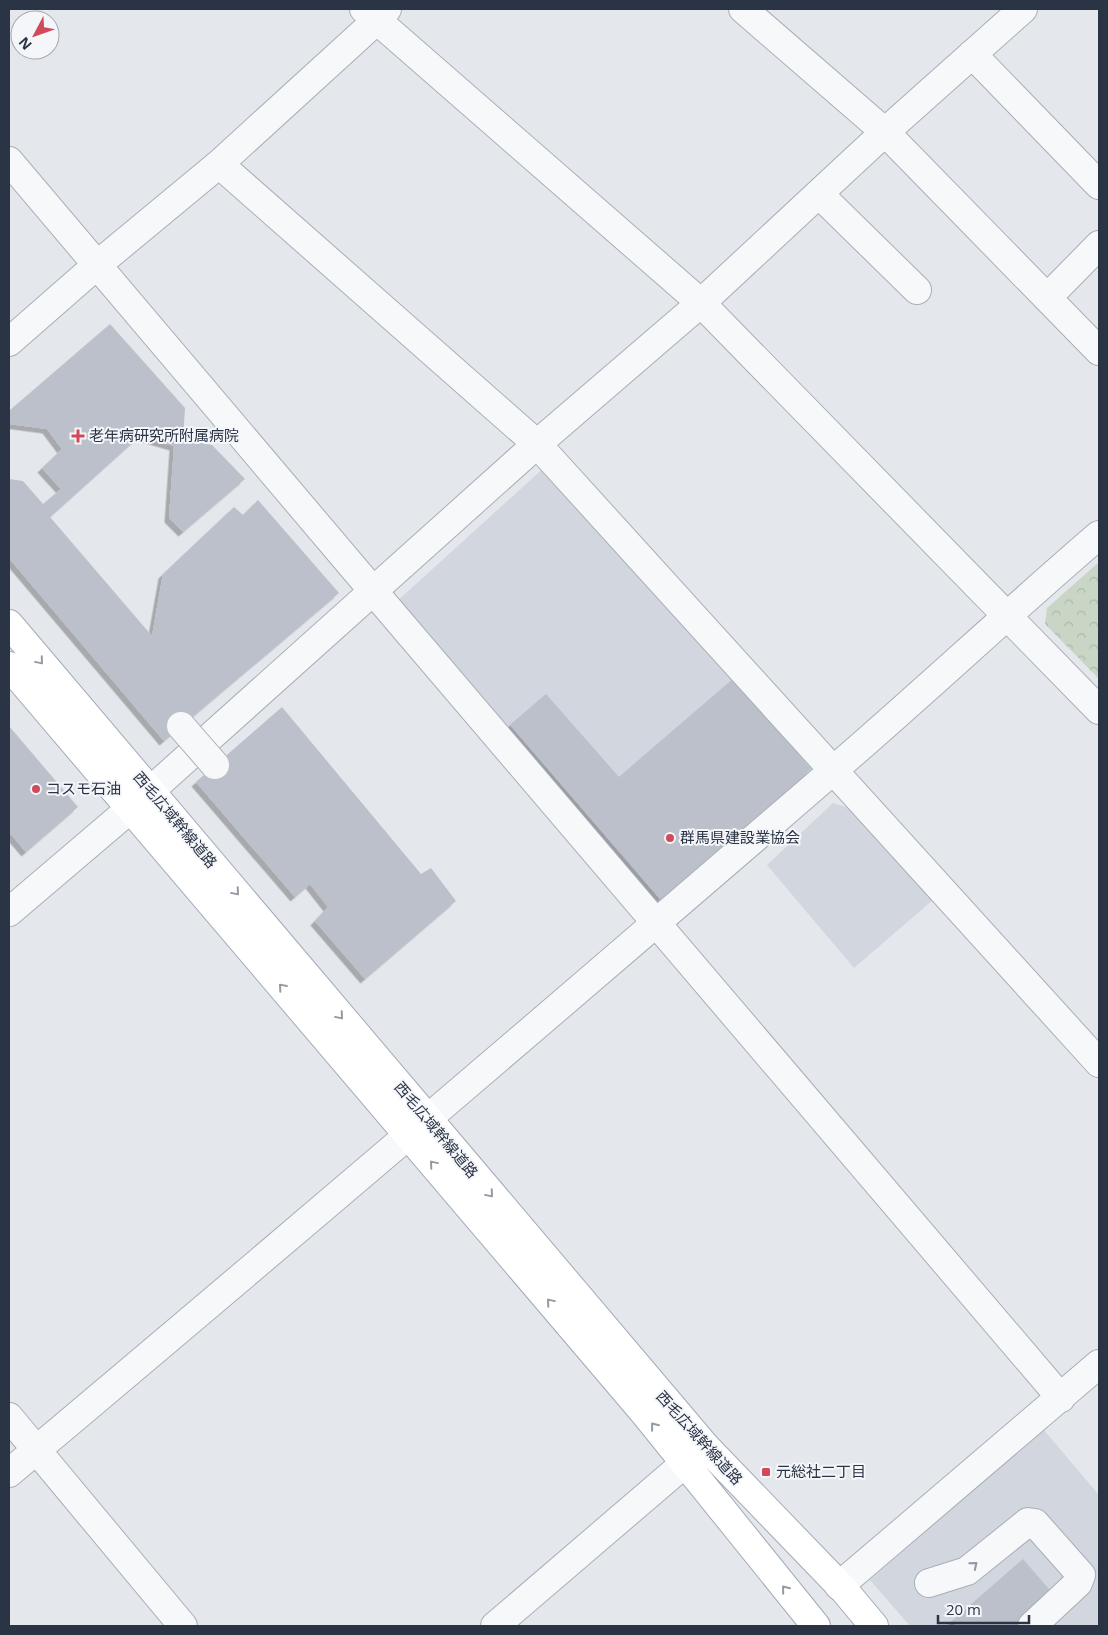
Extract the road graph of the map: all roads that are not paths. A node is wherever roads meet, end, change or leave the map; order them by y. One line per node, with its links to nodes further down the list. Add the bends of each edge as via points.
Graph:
1 (743, 9): 5 (street)
2 (1023, 9): 4 (street)
3 (376, 12): 7 (street); 14 (street)
4 (972, 54): 5 (street); 8 (street)
5 (885, 132): 9 (street); 13 (street)
6 (9, 161): 11 (street)
7 (219, 164): 11 (street); 17 (street)
8 (1099, 185)
9 (819, 194): 12 (street); 14 (street)
10 (1099, 245): 13 (street)
11 (97, 265): 15 (street); 19 (street)
12 (917, 290)
13 (1047, 298): 16 (street)
14 (701, 303): 17 (street); 20 (street)
15 (9, 342)
16 (1099, 351)
17 (537, 444): 19 (street); 26 (street)
18 (1099, 534): 20 (street)
19 (374, 592): 27 (street); 30 (street)
20 (1007, 615): 23 (street); 26 (street)
21 (9, 624): 27 (main road, 西毛広域幹線道路, one-way to 27)
22 (9, 666): 28 (main road, 西毛広域幹線道路)
23 (1099, 710)
24 (181, 726): 25 (street, bridge)
25 (215, 765)
26 (832, 771): 30 (street); 31 (street)
27 (150, 790): 28 (street); 32 (main road, 西毛広域幹線道路, one-way to 32)
28 (130, 809): 29 (street); 32 (main road, 西毛広域幹線道路, one-way to 28)
29 (9, 912)
30 (656, 922): 32 (street); 34 (street)
31 (1099, 1063)
32 (418, 1127): 36 (street); 37 (main road, 西毛広域幹線道路, one-way to 32); 40 (main road, 西毛広域幹線道路, one-way to 40, via 706,1448)
33 (1099, 1364): 34 (street)
34 (1061, 1398): 40 (street)
35 (9, 1417): 36 (street)
36 (36, 1450): 38 (street); 41 (street)
37 (684, 1464): 42 (street); 43 (main road, 西毛広域幹線道路, one-way to 37)
38 (9, 1473)
39 (929, 1583): 45 (street, one-way to 45, via 967,1571 1028,1522 1035,1523 1081,1575 1078,1583)
40 (839, 1586): 44 (main road, 西毛広域幹線道路)
41 (172, 1622)
42 (496, 1626)
43 (816, 1626)
44 (874, 1626)
45 (1032, 1626)

